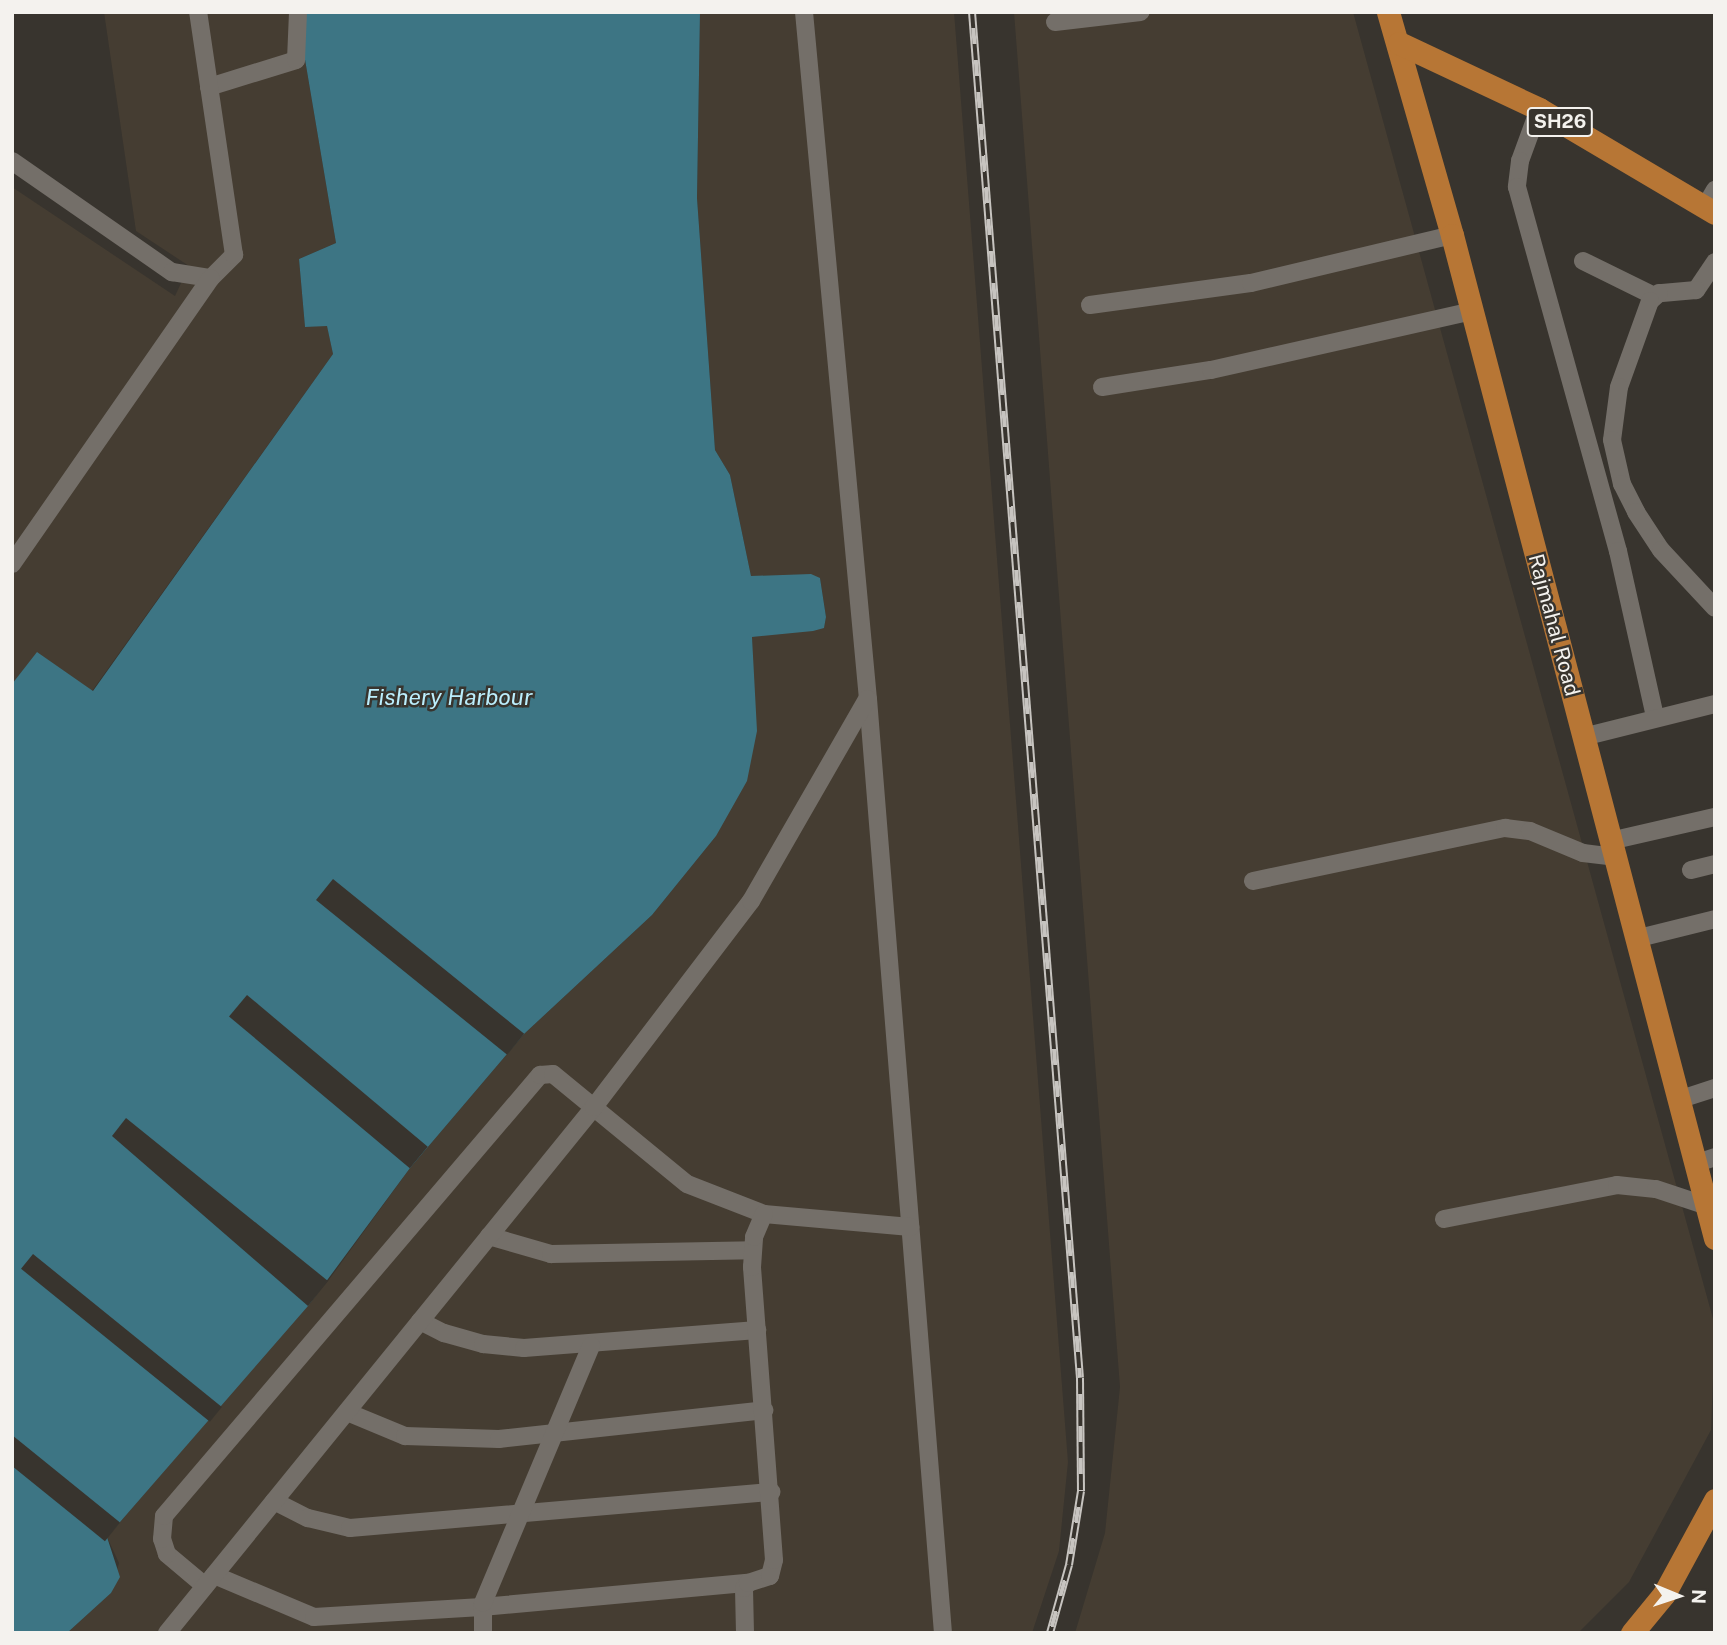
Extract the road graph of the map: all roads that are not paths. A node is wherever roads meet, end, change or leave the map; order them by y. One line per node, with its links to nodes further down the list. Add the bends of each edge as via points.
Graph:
1 (198, 12): 8 (street)
2 (298, 12): 8 (street, via 296,60)
3 (804, 12): 22 (street)
4 (1140, 12): 6 (street)
5 (1388, 12): 7 (main road, Rajmahal Road)
6 (1055, 22)
7 (1399, 43): 9 (main road, SH26); 12 (main road, Rajmahal Road)
8 (209, 87): 15 (street, via 234,255)
9 (1539, 109): 11 (main road, SH26); 24 (street, via 1520,161 1517,187 1618,551)
10 (12, 161): 15 (street, via 172,272)
11 (1711, 203)
12 (1452, 234): 17 (street, via 1251,283); 18 (main road, Rajmahal Road)
13 (1583, 261): 16 (street)
14 (1715, 262): 16 (street, via 1696,290)
15 (211, 278): 20 (street)
16 (1654, 296): 21 (street, via 1619,387 1614,457 1622,484 1661,550)
17 (1090, 305)
18 (1472, 311): 19 (street, via 1211,370); 25 (main road, Rajmahal Road)
19 (1102, 387)
20 (12, 564)
21 (1715, 608)
22 (867, 699): 35 (street, via 751,901); 40 (street)
23 (1715, 704): 24 (street)
24 (1656, 716): 25 (street)
25 (1583, 737): 27 (main road, Rajmahal Road)
26 (1715, 817): 27 (street)
27 (1612, 849): 30 (street, via 1583,853 1530,831 1506,828); 32 (main road, Rajmahal Road)
28 (1715, 864): 29 (street)
29 (1691, 870)
30 (1253, 881)
31 (1715, 919): 32 (street)
32 (1634, 939): 34 (main road, Rajmahal Road)
33 (1715, 1087): 34 (street)
34 (1681, 1099): 36 (main road, Rajmahal Road)
35 (593, 1107): 38 (street, via 675,1177); 41 (street); 54 (street, via 553,1074 540,1075 164,1516 162,1539 167,1553)
36 (1706, 1160): 37 (main road, Rajmahal Road)
37 (1707, 1206): 39 (street, via 1656,1189 1617,1185); 42 (main road, Rajmahal Road)
38 (764, 1214): 40 (street); 43 (street)
39 (1444, 1219)
40 (910, 1227): 61 (street)
41 (489, 1236): 43 (street, via 551,1254); 44 (street)
42 (1715, 1238)
43 (752, 1250): 45 (street)
44 (421, 1321): 46 (street, via 483,1344); 48 (street)
45 (757, 1330): 46 (street); 47 (street)
46 (591, 1346): 49 (street)
47 (764, 1410): 49 (street); 50 (street)
48 (346, 1412): 49 (street, via 388,1431 422,1438); 52 (street)
49 (550, 1435): 53 (street)
50 (771, 1492): 53 (street); 55 (street, via 774,1570 770,1576)
51 (1715, 1500): 62 (main road, via 1664,1594)
52 (274, 1501): 53 (street, via 334,1527); 54 (street)
53 (518, 1514): 56 (street)
54 (209, 1581): 57 (street); 58 (street)
55 (748, 1583): 56 (street); 60 (street, via 743,1595)
56 (482, 1607): 57 (street); 59 (street)
57 (305, 1624)
58 (167, 1633)
59 (483, 1633)
60 (745, 1633)
61 (943, 1633)
62 (1633, 1633)

